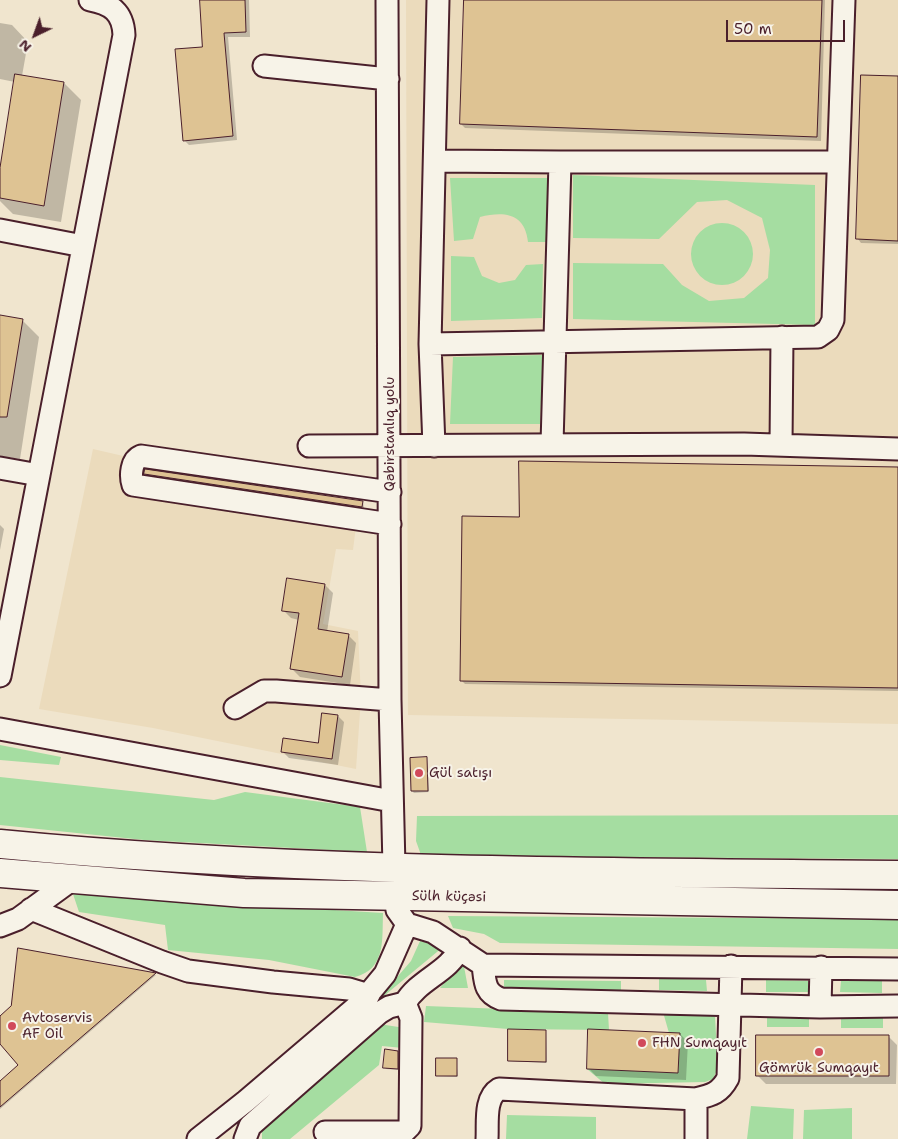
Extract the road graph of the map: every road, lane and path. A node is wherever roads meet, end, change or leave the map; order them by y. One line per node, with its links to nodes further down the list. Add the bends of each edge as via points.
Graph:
1 (90, 0): 11 (street, via 118,11 124,35)
2 (387, 0): 6 (street, Qəbirstanlıq yolu)
3 (438, 0): 7 (street)
4 (844, 0): 9 (street)
5 (264, 66): 6 (street)
6 (388, 79): 18 (street, Qəbirstanlıq yolu)
7 (435, 161): 8 (street); 14 (street)
8 (560, 162): 9 (street); 13 (street)
9 (837, 162): 12 (street, via 833,320 828,330 818,337)
10 (0, 230): 11 (street)
11 (83, 246): 22 (street)
12 (782, 337): 13 (street); 16 (street)
13 (557, 340): 14 (street); 15 (street)
14 (430, 344): 19 (street)
15 (552, 444): 16 (street); 19 (street)
16 (781, 445): 20 (street)
17 (309, 446): 18 (street)
18 (390, 446): 19 (street); 23 (street, Qəbirstanlıq yolu)
19 (434, 446)
20 (898, 449)
21 (0, 468): 22 (street)
22 (39, 475): 25 (street)
23 (390, 492): 24 (street, Qəbirstanlıq yolu); 24 (street, via 141,456 134,462 131,479 133,485)
24 (390, 524): 27 (street, Qəbirstanlıq yolu)
25 (5, 626): 26 (street)
26 (0, 676)
27 (390, 700): 28 (street, via 264,691); 30 (street, Qəbirstanlıq yolu)
28 (235, 708)
29 (0, 729): 30 (street)
30 (392, 801): 32 (street, Qəbirstanlıq yolu)
31 (0, 844): 32 (highway, Sülh küçəsi, via 209,861)
32 (394, 867): 34 (highway, Sülh küçəsi); 36 (highway)
33 (0, 873): 35 (highway, Sülh küçəsi)
34 (898, 874)
35 (73, 879): 36 (highway, Sülh küçəsi, via 208,891); 38 (street)
36 (395, 896): 37 (highway, Sülh küçəsi); 39 (street, via 397,910)
37 (898, 905)
38 (31, 909): 40 (street, via 18,919); 46 (street, via 188,971)
39 (407, 924): 41 (street, via 433,932); 46 (street, via 385,974)
40 (0, 926)
41 (460, 948): 42 (street); 47 (street, via 450,963 417,988)
42 (483, 965): 43 (street); 48 (street, via 486,988 501,999)
43 (731, 966): 44 (street); 48 (street)
44 (821, 967): 45 (street); 50 (street)
45 (898, 969)
46 (369, 994): 53 (street, via 246,1102)
47 (405, 1003): 52 (street, via 411,1023 410,1126 404,1132); 54 (street, via 379,1013 250,1126)
48 (731, 1003): 50 (street); 51 (street, via 728,1078 714,1095)
49 (898, 1006): 50 (street)
50 (820, 1007)
51 (696, 1099): 55 (street, via 499,1089 492,1093 489,1101); 56 (street)
52 (325, 1132)
53 (198, 1139)
54 (245, 1139)
55 (487, 1139)
56 (696, 1139)

